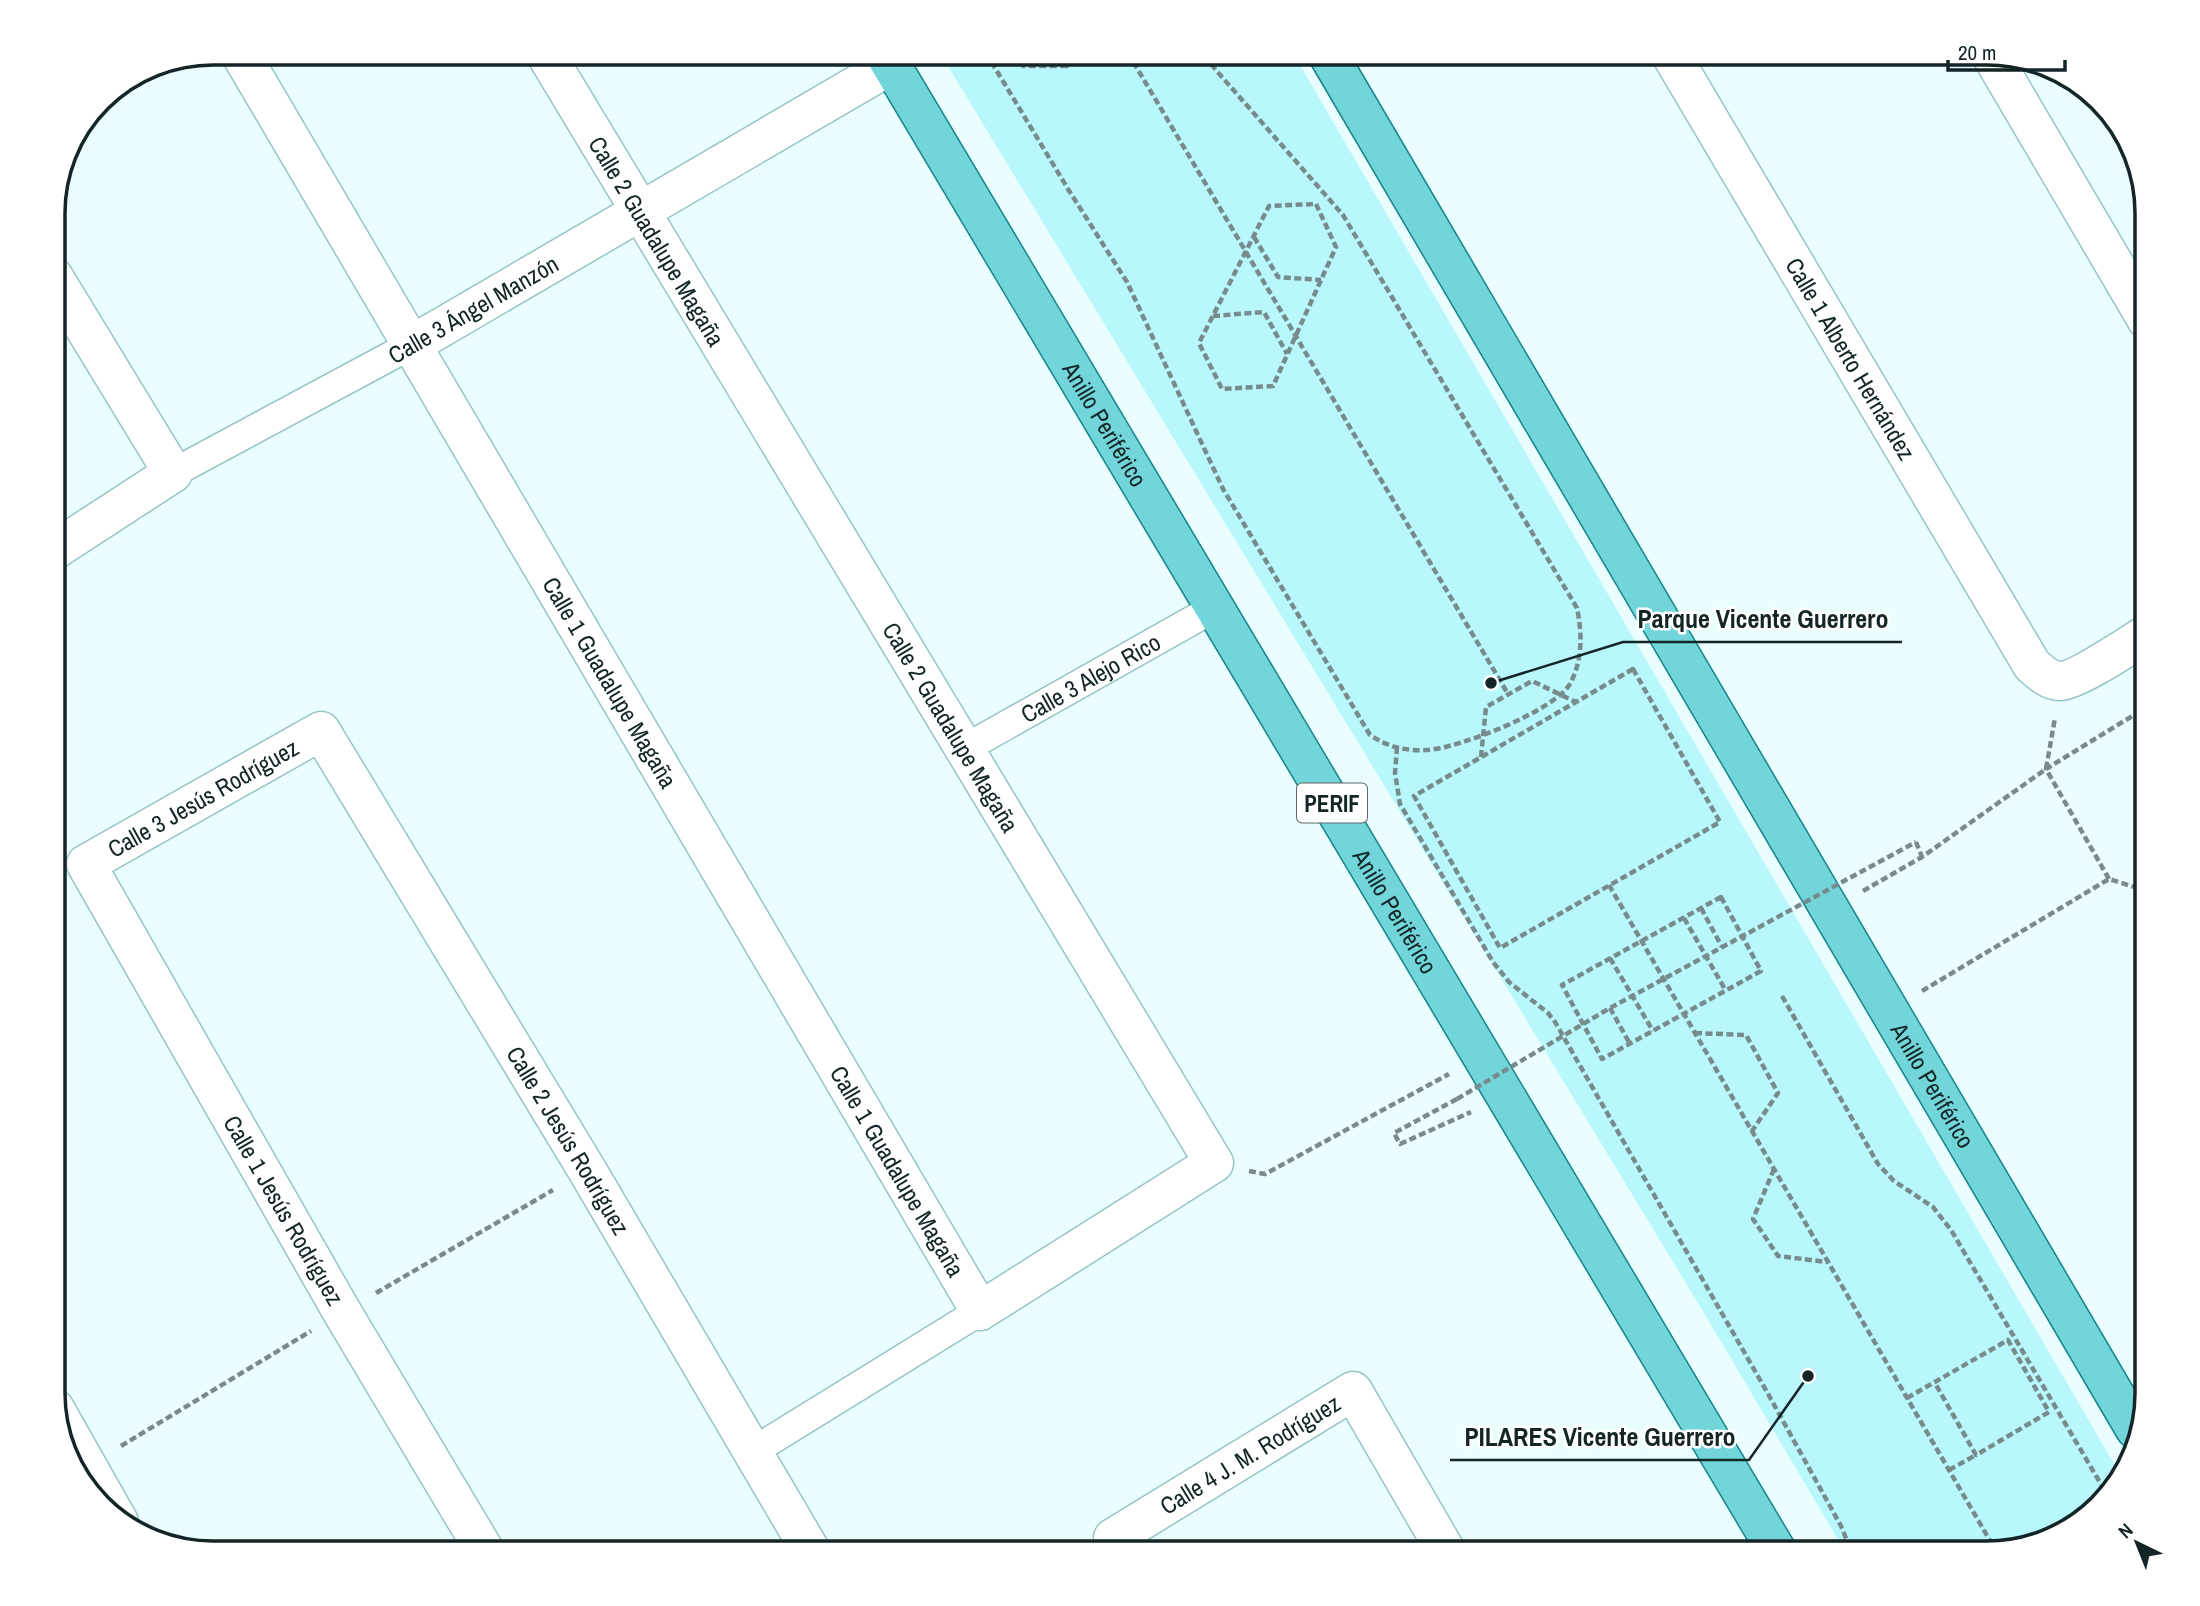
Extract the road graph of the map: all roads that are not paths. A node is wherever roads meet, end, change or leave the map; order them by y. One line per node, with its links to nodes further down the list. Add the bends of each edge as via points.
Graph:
1 (248, 65): 11 (street, Calle 1 Guadalupe Magaña)
2 (553, 65): 8 (street, Calle 2 Guadalupe Magaña)
3 (878, 65): 8 (street, Calle 3 Ángel Manzón)
4 (892, 65): 14 (main road, Anillo Periférico / PERIF)
5 (1335, 65): 20 (main road, Anillo Periférico)
6 (1678, 65): 15 (street, Calle 1 Alberto Hernández, via 2047,673 2079,675)
7 (1997, 65): 10 (street)
8 (640, 214): 11 (street, Calle 3 Ángel Manzón); 17 (street, Calle 2 Guadalupe Magaña)
9 (65, 296): 12 (street)
10 (2135, 300)
11 (413, 344): 12 (street, Calle 3 Ángel Manzón); 19 (street, Calle 1 Guadalupe Magaña)
12 (173, 473): 13 (street, Calle 3 Ángel Manzón)
13 (65, 543)
14 (1216, 607): 17 (street, Calle 3 Alejo Rico); 28 (main road, Anillo Periférico / PERIF)
15 (2135, 641)
16 (321, 731): 18 (street, Calle 3 Jesús Rodríguez); 22 (street, Calle 2 Jesús Rodríguez)
17 (964, 748): 19 (street, Calle 2 Guadalupe Magaña, via 1214,1163)
18 (86, 863): 24 (street, Calle 1 Jesús Rodríguez, via 342,1312)
19 (980, 1311): 22 (street)
20 (2132, 1422)
21 (73, 1441): 23 (street)
22 (752, 1452): 25 (street, Calle 2 Jesús Rodríguez)
23 (102, 1492)
24 (479, 1541)
25 (805, 1541)
26 (1125, 1541): 27 (street, Calle 4 J. M. Rodríguez, via 1353,1391)
27 (1440, 1541)
28 (1771, 1541)

